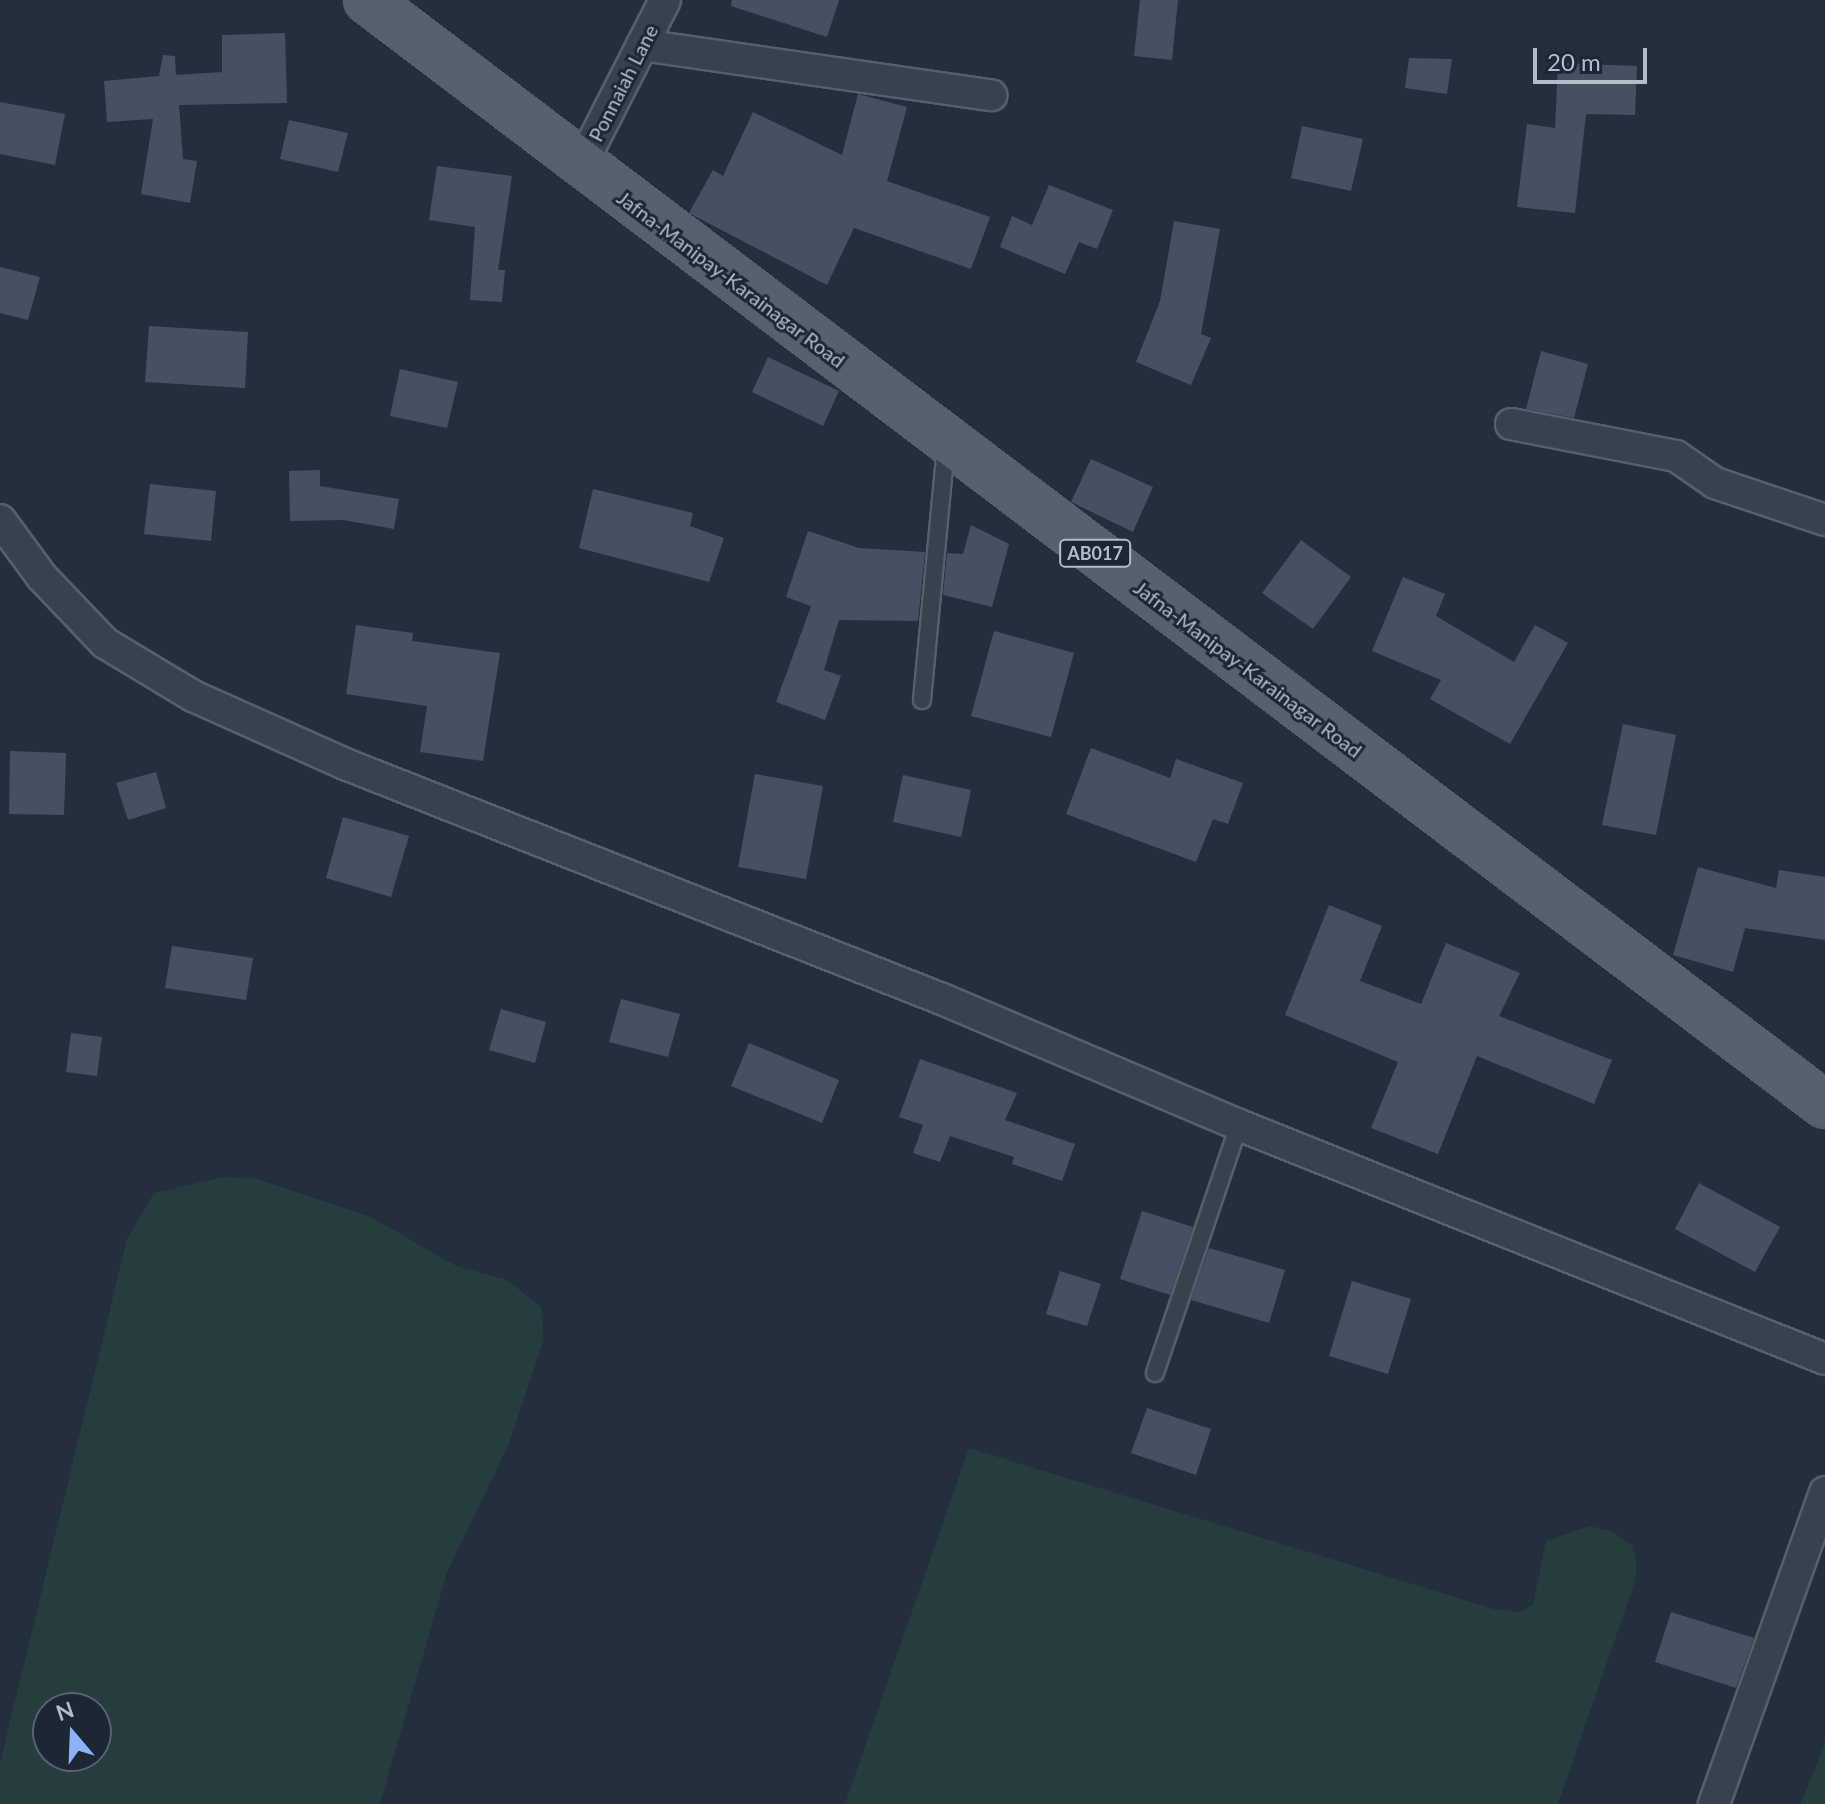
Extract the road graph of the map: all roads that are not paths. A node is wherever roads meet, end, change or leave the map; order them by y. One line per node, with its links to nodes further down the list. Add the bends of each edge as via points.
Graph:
1 (367, 0): 5 (main road, Jafna-Manipay-Karainagar Road / AB017)
2 (665, 0): 3 (street, Ponnaiah Lane)
3 (642, 45): 4 (street); 5 (street, Ponnaiah Lane)
4 (991, 95)
5 (581, 165): 7 (main road, Jafna-Manipay-Karainagar Road / AB017)
6 (1511, 424): 9 (street, via 1676,456 1715,483)
7 (946, 441): 10 (lane); 11 (main road, Jafna-Manipay-Karainagar Road / AB017)
8 (0, 520): 12 (street, via 42,577 105,643 193,696 345,764 942,999)
9 (1825, 520)
10 (922, 700)
11 (1825, 1105)
12 (1239, 1125): 13 (street); 14 (lane)
13 (1825, 1359)
14 (1155, 1373)
15 (1825, 1492): 16 (street)
16 (1714, 1804)

